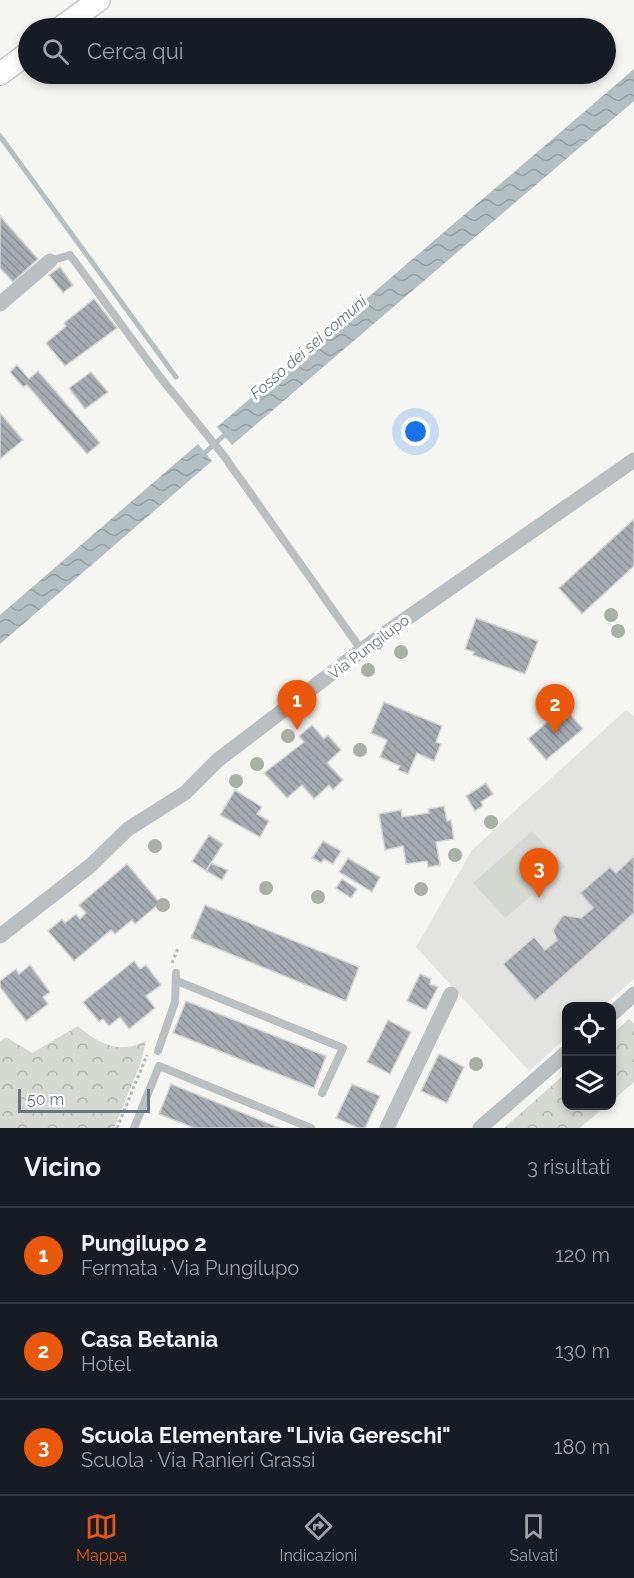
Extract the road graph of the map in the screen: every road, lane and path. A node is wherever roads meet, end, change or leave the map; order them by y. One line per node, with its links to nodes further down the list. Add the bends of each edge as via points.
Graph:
1 (99, 0): 2 (main road)
2 (74, 18)
3 (18, 60): 4 (main road)
4 (0, 74)
5 (50, 261): 6 (street); 8 (lane, via 70,255 224,456)
6 (0, 304)
7 (634, 460): 8 (street, Via Pungilupo)
8 (362, 651): 9 (street, Via Pungilupo, via 219,760 185,793 128,829 90,866)
9 (0, 936)
10 (451, 994): 18 (street)
11 (632, 1000): 12 (street)
12 (616, 1011)
13 (158, 1051): 15 (lane, via 175,1002 176,977 343,1048)
14 (564, 1056): 19 (street)
15 (322, 1093)
16 (134, 1128): 17 (lane, via 159,1066)
17 (311, 1128)
18 (387, 1128)
19 (480, 1128)

